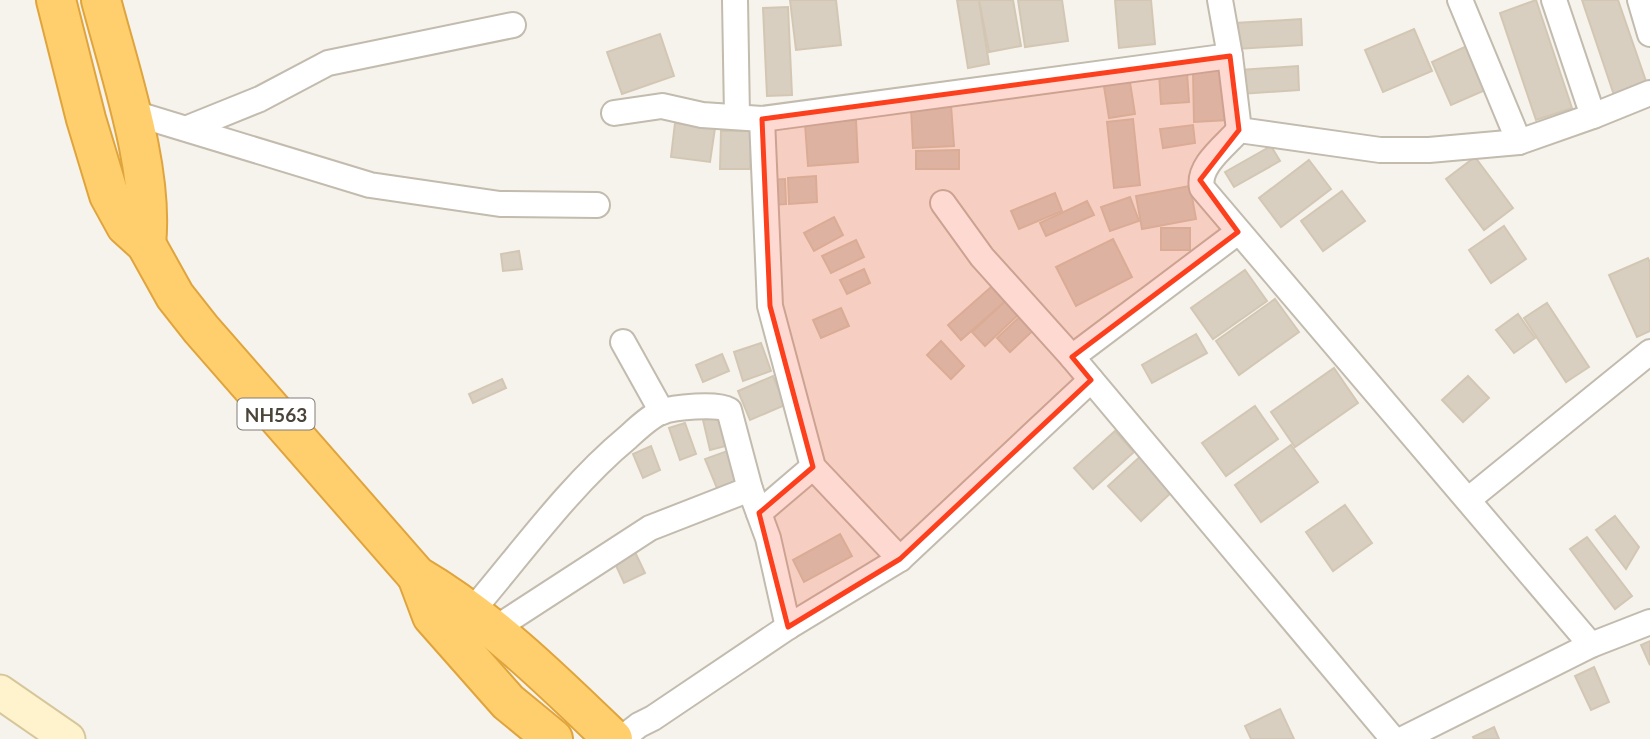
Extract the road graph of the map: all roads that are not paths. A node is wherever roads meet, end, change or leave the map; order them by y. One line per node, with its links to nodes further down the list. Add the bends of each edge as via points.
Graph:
1 (56, 0): 23 (highway, NH563, via 109,195 125,226)
2 (101, 0): 12 (highway)
3 (735, 0): 15 (street)
4 (1220, 0): 10 (street)
5 (1460, 0): 19 (street)
6 (1554, 0): 14 (street)
7 (1640, 0): 9 (street)
8 (513, 24): 17 (street, via 328,63 260,99)
9 (1650, 34)
10 (1230, 56): 16 (street); 18 (street)
11 (1650, 93): 14 (street)
12 (130, 112): 17 (street); 23 (highway, via 146,185)
13 (614, 113): 15 (street, via 662,106)
14 (1593, 116): 19 (street)
15 (737, 117): 16 (street)
16 (762, 119): 29 (street, via 770,306)
17 (188, 128): 21 (street, via 370,185 500,204)
18 (1239, 130): 19 (street, via 1380,150); 22 (street, via 1200,180)
19 (1519, 142)
20 (943, 203): 26 (street, via 982,257)
21 (597, 205)
22 (1238, 232): 26 (street); 31 (street)
23 (146, 244): 34 (highway, NH563, via 175,296 201,329)
24 (623, 342): 28 (street)
25 (1650, 352): 31 (street)
26 (1072, 357): 27 (street)
27 (1091, 380): 33 (street); 44 (street)
28 (662, 412): 30 (street, via 713,405 729,410); 35 (street, via 584,479)
29 (813, 467): 32 (street); 33 (street)
30 (750, 489): 32 (street); 35 (street, via 650,528)
31 (1469, 499): 38 (street)
32 (759, 513): 37 (street)
33 (900, 559): 37 (street)
34 (417, 576): 35 (highway, NH563); 41 (highway, NH563, via 432,615 508,702)
35 (482, 621): 42 (highway, NH563)
36 (1650, 622): 38 (street)
37 (788, 627): 43 (street)
38 (1591, 645): 45 (street)
39 (0, 692): 40 (street)
40 (68, 739)
41 (553, 739)
42 (613, 739)
43 (621, 739)
44 (1393, 739)
45 (1403, 739)

